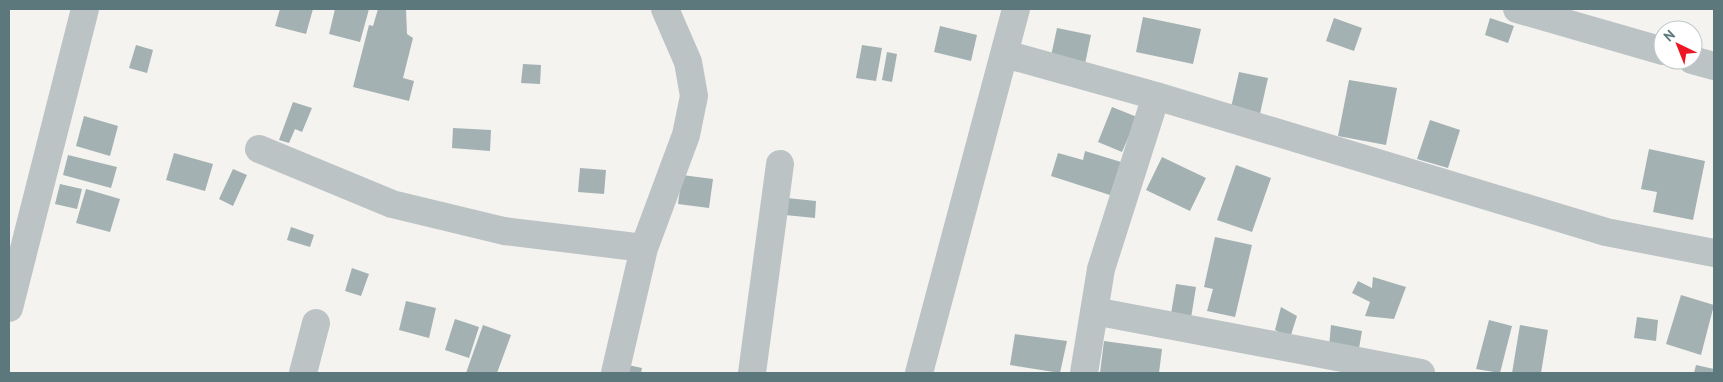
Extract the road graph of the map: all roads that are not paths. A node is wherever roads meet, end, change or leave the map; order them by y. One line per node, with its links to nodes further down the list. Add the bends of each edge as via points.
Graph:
1 (84, 9): 12 (street)
2 (665, 9): 10 (street, via 688,62 694,96 686,135)
3 (1016, 9): 6 (street)
4 (1517, 9): 5 (street)
5 (1653, 48)
6 (1005, 54): 7 (street); 18 (street)
7 (1156, 96): 11 (street, via 1606,232); 13 (street, via 1102,270)
8 (259, 149): 10 (street, via 392,204 504,230)
9 (780, 164): 17 (street)
10 (644, 248): 16 (street)
11 (1714, 253)
12 (9, 308)
13 (1094, 311): 19 (street); 20 (street)
14 (316, 323): 15 (street)
15 (303, 373)
16 (615, 373)
17 (752, 373)
18 (920, 373)
19 (1084, 373)
20 (1421, 373)

